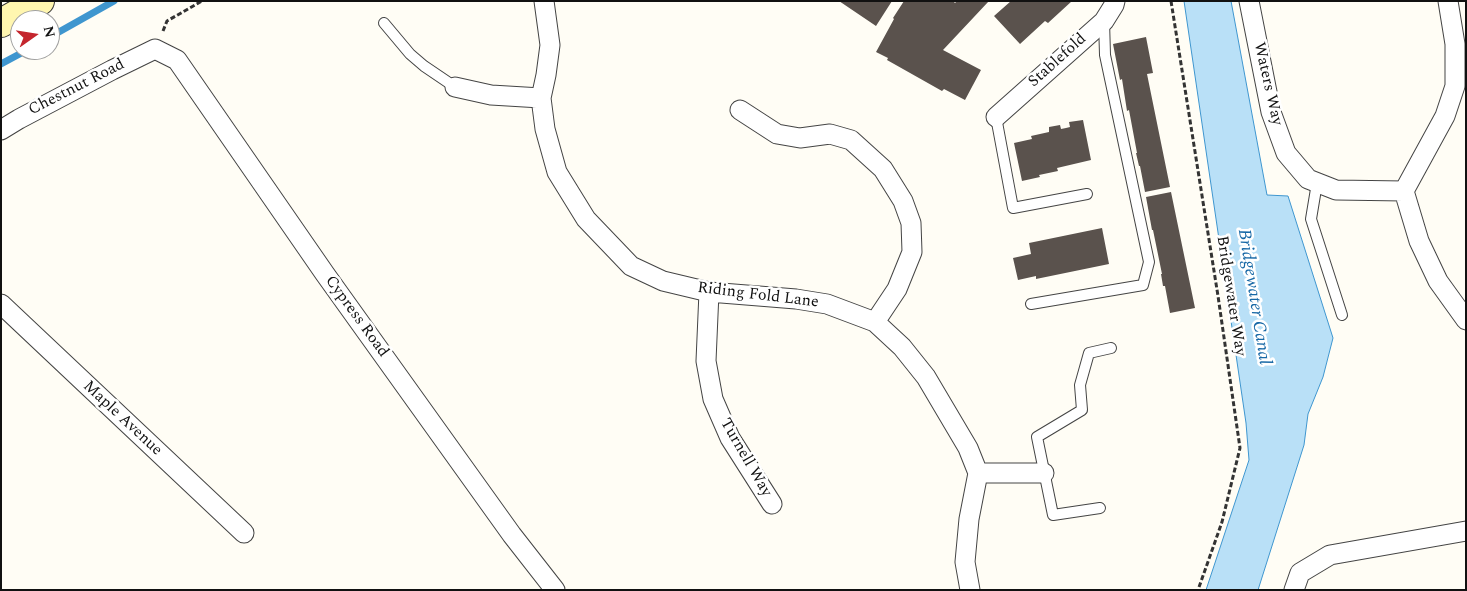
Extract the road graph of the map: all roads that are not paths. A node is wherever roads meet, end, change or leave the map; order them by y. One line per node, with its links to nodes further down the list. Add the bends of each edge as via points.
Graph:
1 (40, 1): 8 (main road)
2 (1115, 1): 6 (street, Stablefold)
3 (1248, 1): 16 (street, Waters Way, via 1271,112 1286,153 1308,179)
4 (1448, 1): 11 (street)
5 (550, 2): 12 (street, Riding Fold Lane, via 550,45)
6 (1104, 20): 14 (street, Stablefold); 21 (lane, via 1105,55 1149,262 1143,285)
7 (384, 23): 10 (lane, via 410,54)
8 (1, 24)
9 (155, 49): 15 (street, Chestnut Road); 32 (street, Cypress Road, via 177,60 325,274)
10 (455, 87): 12 (street, via 491,95)
11 (1461, 87): 17 (street)
12 (541, 98): 19 (street, Riding Fold Lane, via 545,129 557,172 586,220 631,266 663,281)
13 (740, 110): 24 (street, via 777,134 800,138 830,134 851,140 883,170 903,201 911,223 912,252 897,289)
14 (996, 117): 18 (lane, via 1013,208)
15 (1, 130)
16 (1317, 183): 17 (street, Waters Way, via 1336,190); 22 (lane, via 1311,219)
17 (1404, 191): 23 (street, via 1419,241 1438,281)
18 (1087, 194)
19 (709, 292): 24 (street, Riding Fold Lane, via 827,304); 28 (street, Turnell Way, via 706,361 713,399 730,438)
20 (1, 304): 31 (street, Maple Avenue)
21 (1031, 304)
22 (1342, 315)
23 (1466, 320)
24 (875, 322): 26 (street, Riding Fold Lane, via 926,377 968,448)
25 (1111, 348): 27 (lane, via 1089,353 1080,385 1082,410 1036,437)
26 (978, 473): 27 (street); 33 (street, via 965,562)
27 (1044, 473): 29 (lane, via 1053,515)
28 (772, 504)
29 (1100, 508)
30 (1466, 531): 34 (street, via 1330,555 1300,573)
31 (244, 533)
32 (555, 590)
33 (970, 590)
34 (1294, 590)

